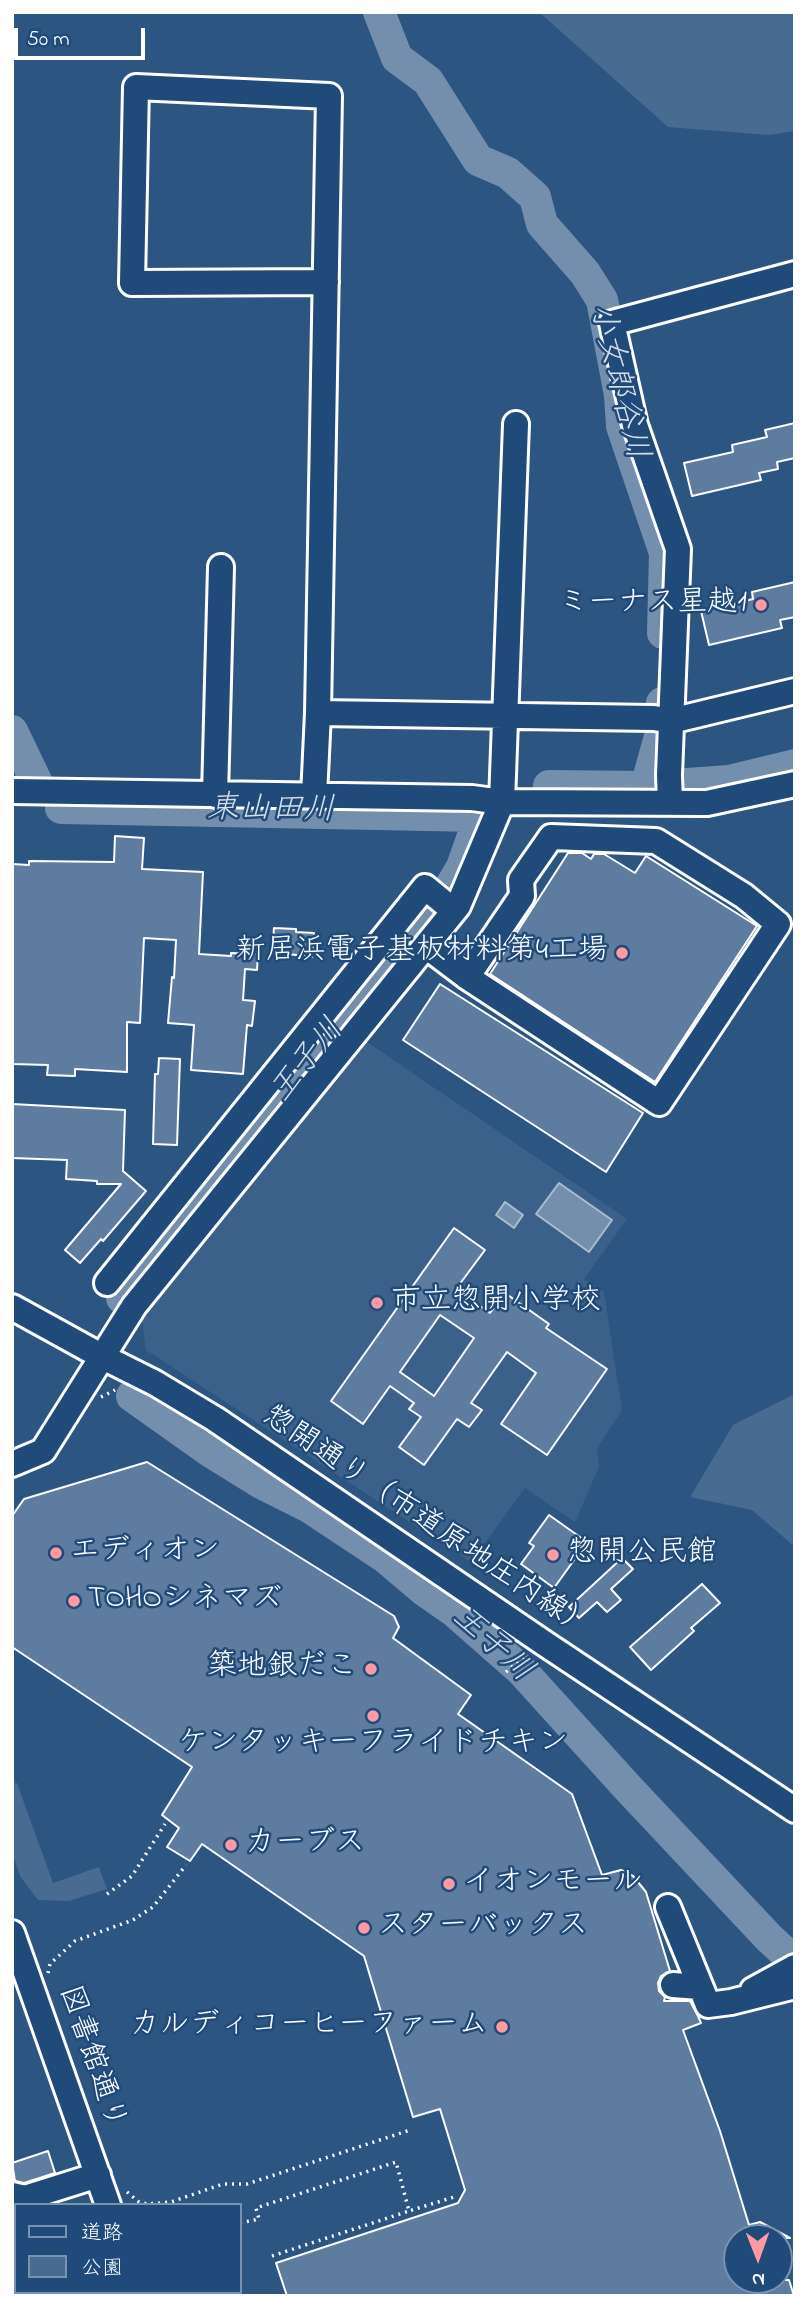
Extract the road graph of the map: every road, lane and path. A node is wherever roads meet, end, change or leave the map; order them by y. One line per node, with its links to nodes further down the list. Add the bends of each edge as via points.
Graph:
1 (795, 274): 8 (street, via 611,323 635,425 678,550)
2 (326, 282): 2 (street, via 329,96 136,87 132,283); 6 (street)
3 (516, 425): 7 (street)
4 (221, 566): 12 (street)
5 (795, 691): 8 (street)
6 (318, 713): 7 (street); 13 (street)
7 (505, 717): 8 (street); 14 (street)
8 (664, 720): 11 (street)
9 (795, 784): 11 (street, via 707,803)
10 (12, 791): 12 (street)
11 (670, 792): 14 (street)
12 (215, 795): 13 (street)
13 (314, 796): 14 (street)
14 (502, 802): 15 (street)
15 (454, 910): 16 (street); 18 (street, via 425,887)
16 (426, 946): 17 (street); 20 (street, via 134,1306)
17 (467, 977): 17 (street, via 522,896 521,880 551,836 656,841 744,896 778,924 659,1103)
18 (107, 1283)
19 (12, 1307): 20 (street, 惣開通り（市道原地庄内線）)
20 (101, 1356): 21 (street, via 43,1451); 24 (street, 惣開通り（市道原地庄内線）, via 215,1419)
21 (12, 1464)
22 (524, 1657): 23 (path)
23 (506, 1672)
24 (795, 1810)
25 (165, 1824): 27 (path, via 132,1876)
26 (186, 1865): 31 (path, via 153,1907 133,1920 75,1941 50,1965)
27 (107, 1894)
28 (668, 1907): 33 (street)
29 (13, 1939): 35 (street, 図書館通り)
30 (790, 1979): 33 (street, via 731,2002 708,2005)
31 (47, 1984)
32 (673, 1985): 33 (street)
33 (700, 1987)
34 (410, 2130): 40 (path, via 247,2184 223,2184)
35 (98, 2175): 36 (street, 図書館通り); 37 (street, via 25,2198)
36 (115, 2194): 39 (path, via 128,2193)
37 (12, 2195)
38 (454, 2197): 41 (path)
39 (144, 2203)
40 (160, 2203)
41 (409, 2211): 42 (path, via 396,2162 256,2208 259,2219); 43 (path)
42 (242, 2223)
43 (272, 2256)

